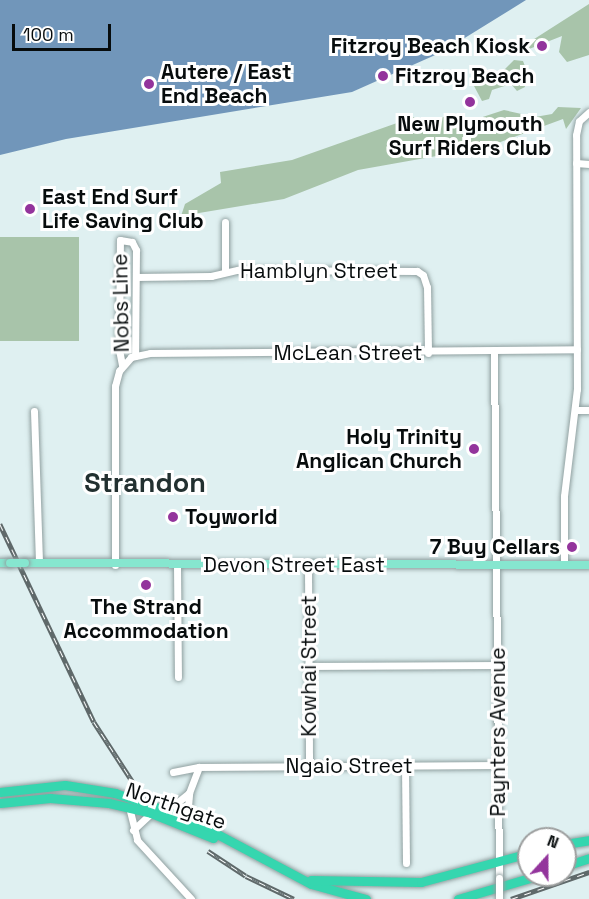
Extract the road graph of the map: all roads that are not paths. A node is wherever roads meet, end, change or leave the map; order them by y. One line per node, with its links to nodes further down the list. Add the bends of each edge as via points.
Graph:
1 (589, 112): 2 (street, via 577,128)
2 (576, 163): 3 (street); 7 (street)
3 (589, 164)
4 (225, 222): 5 (street)
5 (225, 272): 6 (street, Hamblyn Street, via 190,277); 9 (street, Hamblyn Street, via 417,271 423,274 428,287)
6 (136, 277): 10 (street, Nobs Line); 11 (street, Nobs Line, via 135,246 120,240)
7 (577, 349): 8 (street, McLean Street); 12 (street)
8 (494, 350): 9 (street, McLean Street); 18 (street, Paynters Avenue)
9 (428, 353): 10 (street, McLean Street)
10 (135, 356): 11 (street)
11 (122, 365): 17 (street, Nobs Line, via 115,386)
12 (576, 410): 13 (street); 19 (street, via 564,496)
13 (589, 410)
14 (34, 411): 15 (street)
15 (39, 562): 16 (main road, Devon Street East, bridge); 17 (main road, Devon Street East)
16 (0, 563)
17 (115, 565): 21 (main road, Devon Street East)
18 (495, 565): 19 (main road, Devon Street East); 22 (main road, Devon Street East); 23 (street, Paynters Avenue)
19 (564, 565): 20 (main road, Devon Street East)
20 (589, 565)
21 (177, 566): 22 (main road, Devon Street East); 25 (street)
22 (308, 566): 24 (street, Kowhai Street)
23 (498, 665): 24 (street); 26 (street, Paynters Avenue)
24 (309, 666): 27 (street, Kowhai Street)
25 (178, 677)
26 (498, 765): 28 (street, Ngaio Street); 41 (street, Paynters Avenue)
27 (309, 766): 28 (street, Ngaio Street); 29 (street, Ngaio Street)
28 (405, 766): 42 (street)
29 (199, 767): 30 (street, Ngaio Street); 32 (street)
30 (173, 772)
31 (0, 792): 35 (highway, Northgate, via 38,786 82,787)
32 (189, 793): 35 (street); 37 (street)
33 (0, 803): 34 (highway, Northgate, via 50,798)
34 (129, 807): 36 (highway, Northgate); 38 (street)
35 (168, 810): 37 (highway, Northgate)
36 (151, 813): 38 (street); 39 (highway, Northgate)
37 (187, 818): 39 (highway, Northgate)
38 (134, 831): 45 (street, via 137,840)
39 (232, 845): 43 (highway, Northgate)
40 (517, 856): 41 (highway)
41 (499, 861): 43 (highway, via 450,877 407,883 316,881); 48 (street, Paynters Avenue, bridge)
42 (406, 863)
43 (292, 876): 46 (highway, Northgate)
44 (517, 882): 47 (highway)
45 (191, 899)
46 (366, 899)
47 (458, 899)
48 (499, 899)

